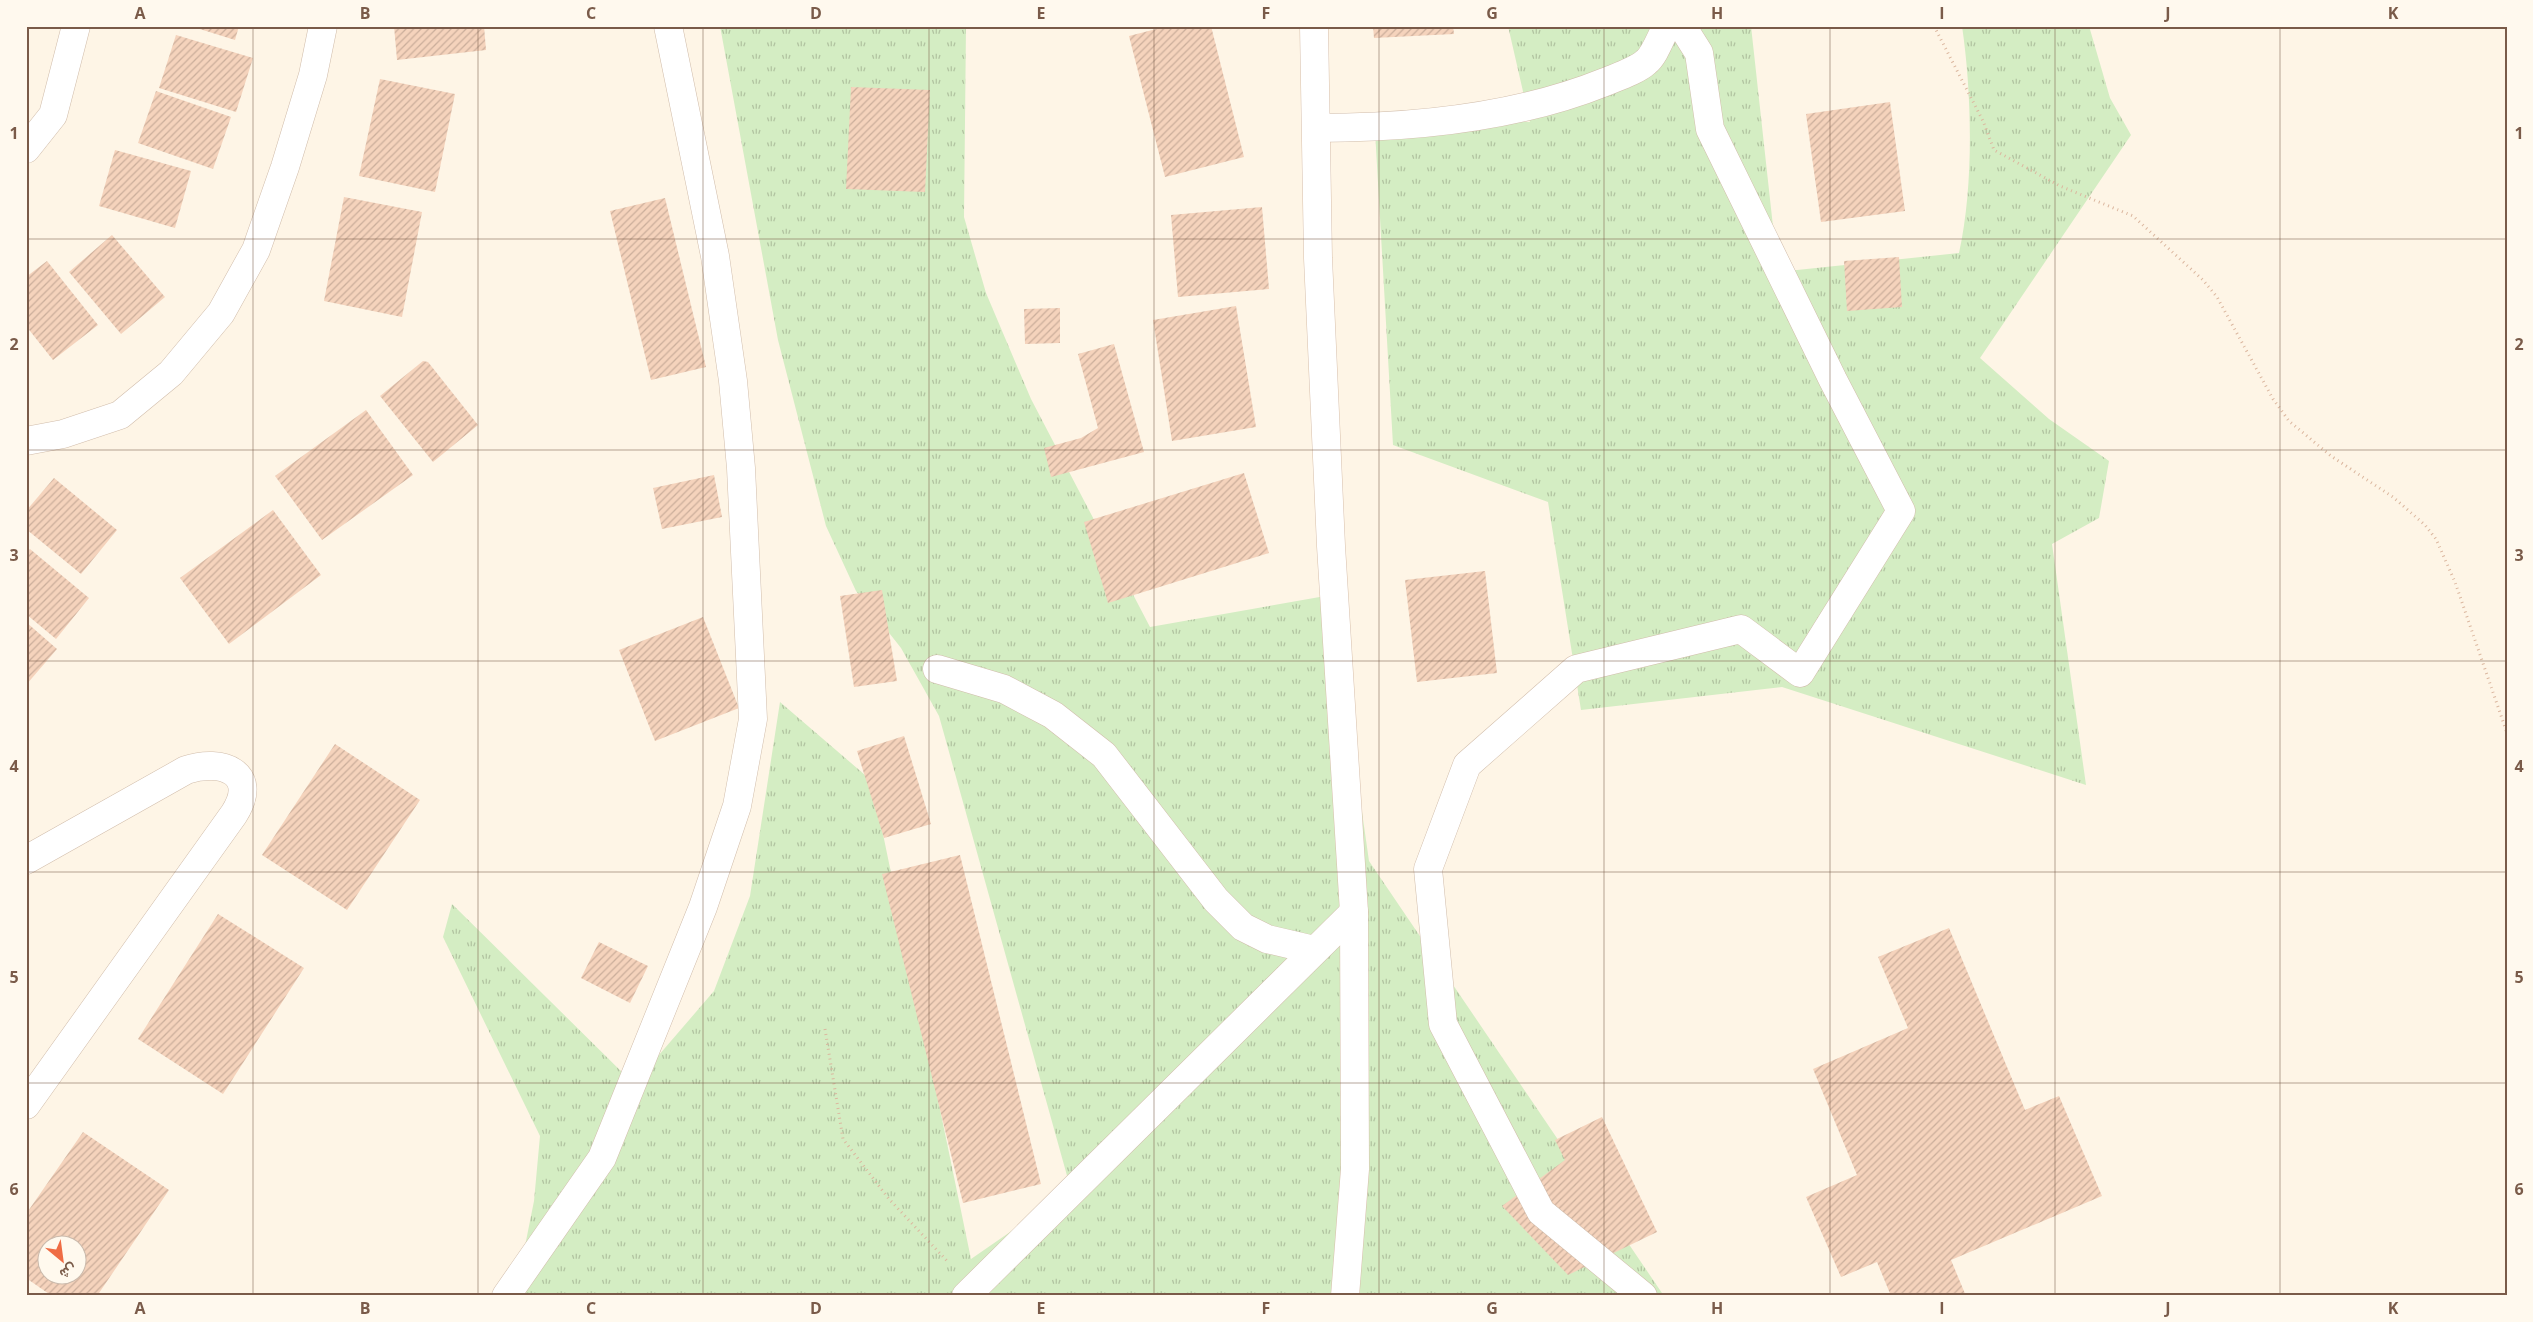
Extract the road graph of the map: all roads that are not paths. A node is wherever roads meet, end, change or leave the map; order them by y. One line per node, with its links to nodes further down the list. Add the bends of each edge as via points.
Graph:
1 (76, 26): 8 (street, via 53,115)
2 (323, 26): 9 (street, via 307,94 256,250 221,312 171,373 120,415 64,434)
3 (668, 26): 16 (street, via 714,256 733,381 741,468 753,719 737,806 712,879 602,1158)
4 (1314, 26): 7 (street)
5 (1667, 26): 7 (street, via 1647,62 1582,91 1527,106 1448,120 1374,128)
6 (1682, 26): 18 (street, via 1699,53 1710,129 1901,511 1800,673 1741,629 1576,669 1467,765 1428,869 1443,1024 1541,1212)
7 (1316, 128): 12 (street, via 1318,258 1330,526)
8 (26, 149)
9 (26, 442)
10 (936, 669): 13 (street, via 1004,689 1053,715 1104,755 1216,900 1243,927 1267,939)
11 (26, 860): 14 (street, via 200,765 216,764 231,770 242,784 244,792 234,814)
12 (1354, 912): 13 (street); 17 (street, via 1355,1169)
13 (1314, 950): 15 (street)
14 (26, 1105)
15 (969, 1292)
16 (506, 1296)
17 (1345, 1296)
18 (1643, 1296)

